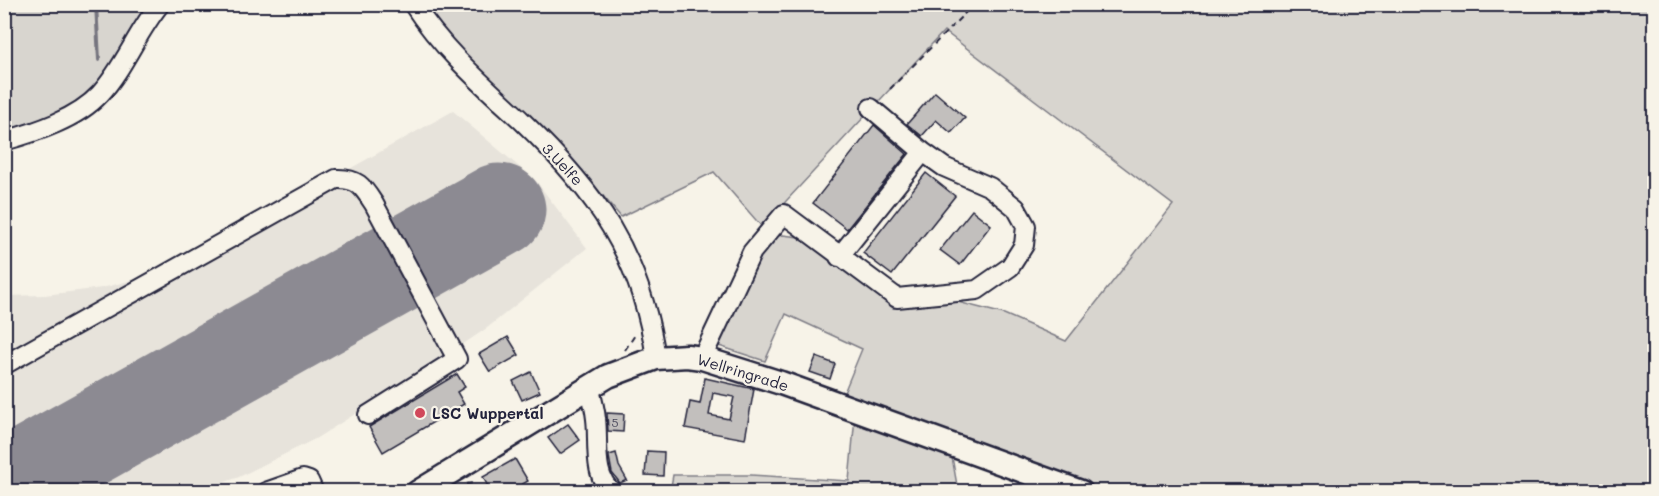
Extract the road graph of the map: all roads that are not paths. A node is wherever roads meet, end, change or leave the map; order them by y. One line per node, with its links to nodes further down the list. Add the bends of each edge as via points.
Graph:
1 (160, 4): 4 (street, via 100,94 61,120)
2 (413, 4): 7 (street, 3.Uelfe, via 458,63 564,162 596,201 633,271)
3 (871, 108): 5 (street)
4 (4, 141)
5 (923, 152): 6 (street); 6 (street, via 944,167 990,188 1016,208 1026,226 1024,245 1010,267 977,290 897,298)
6 (839, 257): 8 (street, via 784,214 752,252)
7 (656, 358): 8 (main road, Wellringrade); 10 (main road, Wellringrade, via 624,368)
8 (702, 358): 16 (main road, Wellringrade)
9 (4, 365): 11 (street, via 336,179 351,178 364,188 374,204 457,359)
10 (589, 386): 14 (main road, Wellringrade); 15 (street, via 600,475)
11 (368, 415)
12 (266, 492): 13 (street, via 303,479)
13 (314, 492)
14 (418, 492)
15 (613, 492)
16 (1081, 492)

